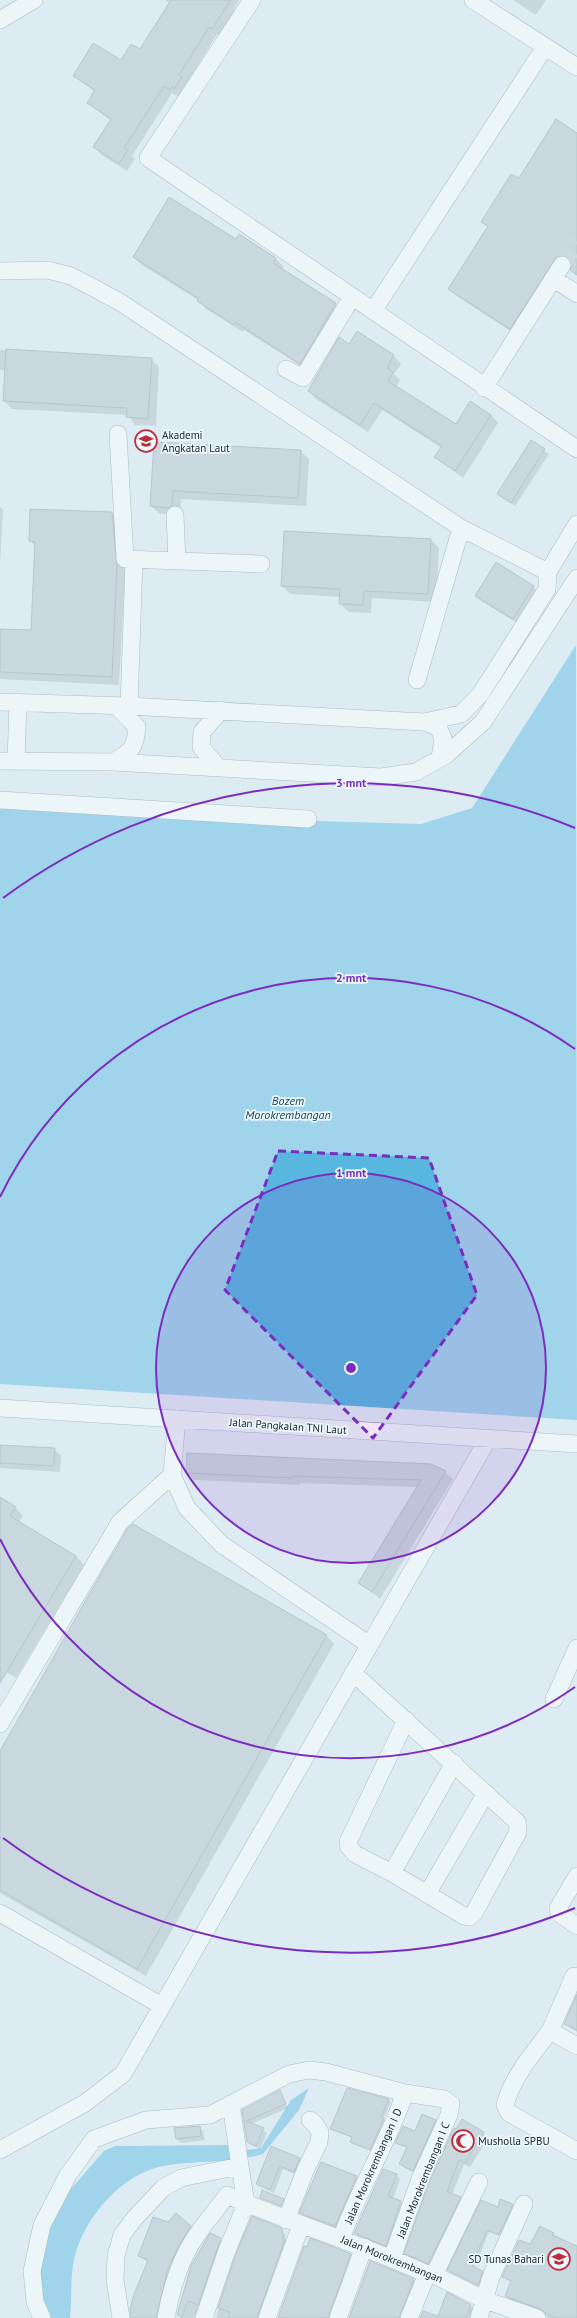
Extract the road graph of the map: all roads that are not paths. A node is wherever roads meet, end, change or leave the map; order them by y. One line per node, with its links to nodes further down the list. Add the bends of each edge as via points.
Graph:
1 (34, 0): 4 (street)
2 (252, 0): 9 (street, via 148,158)
3 (473, 0): 5 (street)
4 (0, 20)
5 (545, 47): 6 (street); 10 (street)
6 (577, 67)
7 (0, 272): 17 (street, via 48,270 71,276 120,302)
8 (577, 294): 12 (street, via 558,272)
9 (352, 298): 10 (street); 11 (street, via 303,378)
10 (373, 312): 12 (street)
11 (286, 369)
12 (484, 388): 14 (street)
13 (118, 434): 18 (street, via 125,559)
14 (577, 449)
15 (175, 515): 19 (street)
16 (577, 524): 21 (street)
17 (461, 528): 21 (street); 25 (street)
18 (134, 560): 19 (street); 28 (street)
19 (177, 561): 20 (street)
20 (261, 564)
21 (548, 572): 23 (street)
22 (577, 578): 24 (street)
23 (547, 589): 24 (street); 30 (street, via 480,695 461,714)
24 (564, 596): 31 (street, via 483,722)
25 (417, 680)
26 (0, 702): 27 (street)
27 (18, 702): 28 (street); 32 (street)
28 (122, 706): 29 (street); 33 (street, via 137,727 136,740 129,754)
29 (221, 710): 30 (street); 34 (street, via 202,732 201,747)
30 (424, 722): 31 (street, via 438,727 443,738)
31 (440, 758): 34 (street, via 416,772 381,777)
32 (8, 761): 33 (street)
33 (114, 762): 34 (street)
34 (216, 766)
35 (0, 800): 36 (street)
36 (308, 820)
37 (0, 1408): 38 (street, Jalan Pangkalan TNI Laut)
38 (177, 1419): 39 (street, Jalan Pangkalan TNI Laut); 41 (street)
39 (488, 1439): 40 (street, Jalan Pangkalan TNI Laut); 42 (street)
40 (577, 1444)
41 (172, 1475): 42 (street, via 187,1508 221,1544); 47 (street, via 120,1522)
42 (368, 1644): 44 (street)
43 (577, 1648): 45 (street)
44 (353, 1674): 46 (street); 56 (street)
45 (554, 1699)
46 (406, 1720): 48 (street); 50 (street, via 348,1842 355,1854)
47 (0, 1724)
48 (454, 1764): 49 (street); 50 (street)
49 (486, 1793): 52 (street); 52 (street, via 518,1822 519,1827 474,1913 469,1917 464,1916)
50 (392, 1873): 52 (street)
51 (577, 1876): 54 (street, via 558,1908 562,1916)
52 (427, 1894)
53 (0, 1913): 56 (street)
54 (577, 1926)
55 (574, 1976): 57 (street)
56 (162, 2006): 62 (street, via 123,2074 85,2103)
57 (550, 2031): 58 (street); 63 (street, via 530,2058 507,2096 505,2105 509,2113)
58 (577, 2046)
59 (405, 2093): 60 (street, via 326,2072 309,2070 289,2074); 69 (street, Jalan Morokrembangan I D); 71 (street, Jalan Morokrembangan I C, via 444,2099 451,2107 420,2179)
60 (231, 2104): 64 (street); 74 (street, via 210,2115 146,2120 94,2139 68,2175 42,2225 32,2271 35,2302)
61 (310, 2120): 68 (street, via 320,2132 319,2142 305,2171)
62 (0, 2150)
63 (577, 2151)
64 (240, 2163): 66 (street); 75 (street, via 181,2178 163,2188 134,2219 122,2235 116,2256 115,2280)
65 (479, 2182): 72 (street)
66 (246, 2204): 68 (street, Jalan Morokrembangan); 76 (street, Jalan Morokrembangan, via 228,2196 198,2233 181,2267); 77 (street)
67 (524, 2204): 73 (street, via 490,2277)
68 (294, 2222): 69 (street, Jalan Morokrembangan); 78 (street)
69 (341, 2239): 70 (street, Jalan Morokrembangan)
70 (364, 2247): 71 (street, Jalan Morokrembangan); 79 (street)
71 (392, 2258): 72 (street, Jalan Morokrembangan)
72 (431, 2274): 73 (street, Jalan Morokrembangan); 80 (street)
73 (485, 2300): 81 (street); 82 (street, Jalan Morokrembangan)
74 (42, 2318)
75 (121, 2318)
76 (166, 2318)
77 (204, 2318)
78 (267, 2318)
79 (338, 2318)
80 (409, 2318)
81 (480, 2318)
82 (536, 2318)

